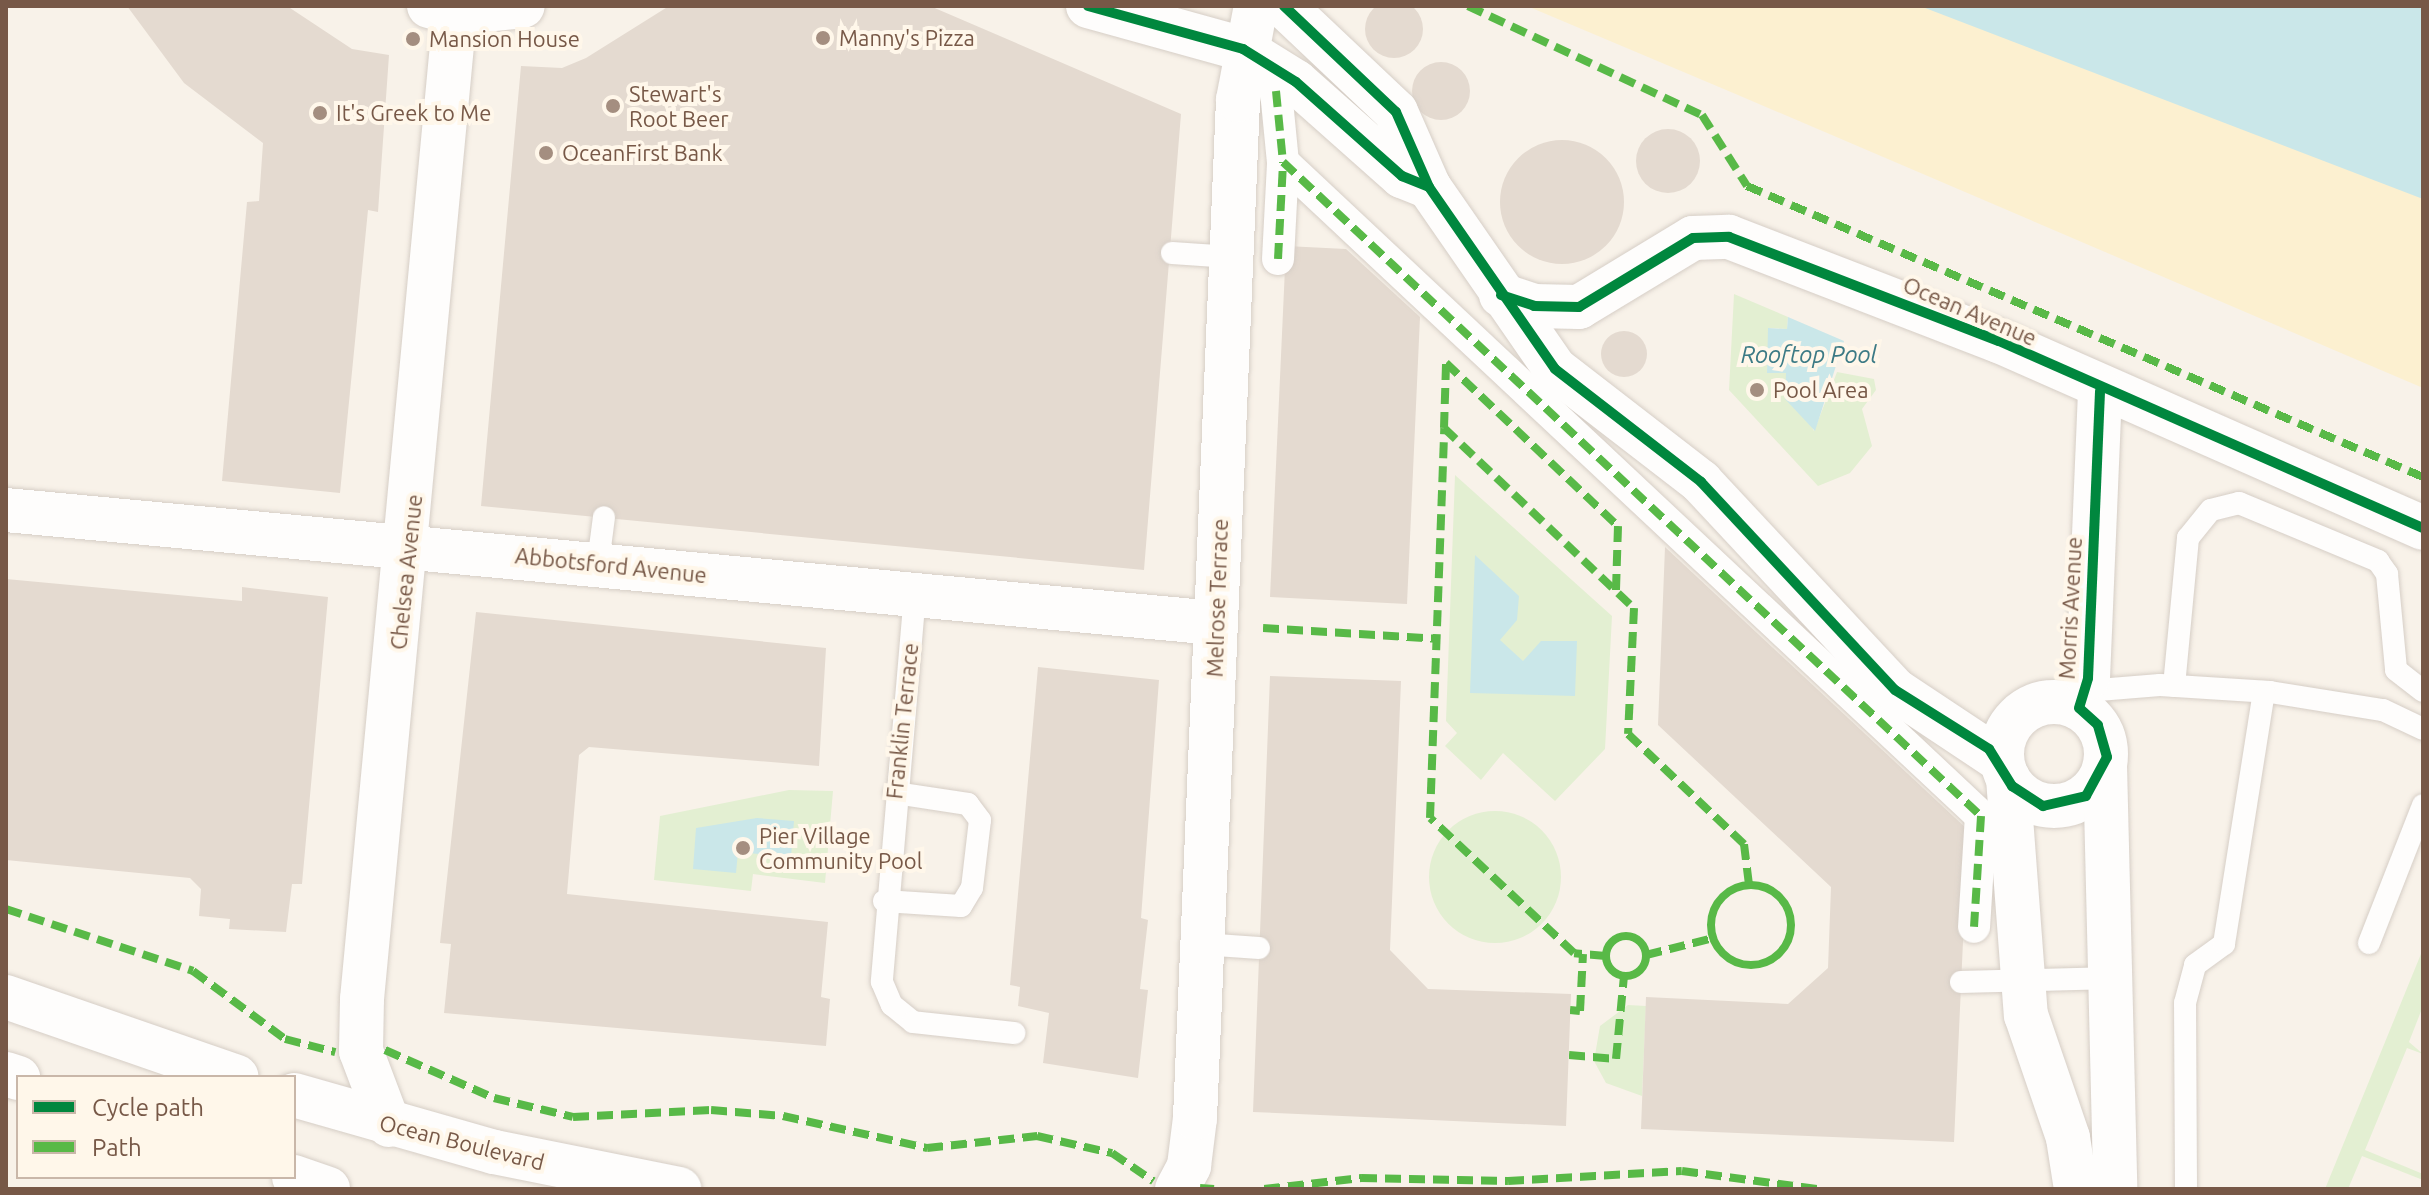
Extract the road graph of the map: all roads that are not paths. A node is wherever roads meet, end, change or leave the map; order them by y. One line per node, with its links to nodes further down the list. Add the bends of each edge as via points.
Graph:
1 (523, 6): 5 (street, Chelsea Avenue)
2 (1088, 6): 6 (street)
3 (1256, 6): 6 (street, Melrose Terrace)
4 (1284, 6): 9 (street, via 1384,96 1419,151)
5 (442, 10): 18 (street, Chelsea Avenue)
6 (1243, 49): 9 (street, via 1296,82 1402,176); 11 (street, Melrose Terrace)
7 (1276, 91): 8 (street)
8 (1283, 162): 12 (street); 32 (street, via 1981,816)
9 (1429, 187): 13 (street)
10 (1172, 253): 11 (lane)
11 (1231, 257): 21 (street, Melrose Terrace)
12 (1278, 259)
13 (1501, 295): 14 (street, Ocean Avenue, via 1534,306 1579,307 1693,238 1729,237 1999,341); 28 (street, via 1555,369 1708,488 1895,690)
14 (2100, 391): 17 (street, Ocean Avenue); 25 (street, Morris Avenue)
15 (6, 510): 18 (street, Abbotsford Avenue)
16 (604, 517): 19 (lane)
17 (2423, 528)
18 (409, 545): 19 (street, Abbotsford Avenue); 43 (street, Chelsea Avenue, via 362,999 361,1051)
19 (598, 563): 20 (street, Abbotsford Avenue)
20 (915, 594): 21 (street, Abbotsford Avenue); 29 (lane, Franklin Terrace)
21 (1216, 623): 34 (street, Melrose Terrace)
22 (2174, 686): 23 (lane, via 2188,538 2211,510 2239,503 2378,561 2387,574 2396,670); 24 (lane); 25 (lane)
23 (2423, 691)
24 (2264, 692): 26 (lane, via 2383,710); 50 (lane, via 2224,944 2195,965 2185,1003)
25 (2082, 699): 27 (street, Morris Avenue, via 2098,725); 28 (street, Morris Avenue, via 2045,702 2023,712 2007,730)
26 (2423, 729)
27 (2105, 765): 28 (street, via 2093,789 2061,806 2034,803); 36 (street, Morris Avenue)
28 (2005, 770): 38 (street, Morris Avenue)
29 (895, 793): 31 (lane, Franklin Terrace); 31 (lane, via 968,804 980,820 966,901)
30 (2423, 805): 33 (lane)
31 (884, 901): 40 (lane, Franklin Terrace, via 882,982 892,1005 913,1022)
32 (1974, 927)
33 (2369, 943)
34 (1202, 944): 35 (lane); 47 (street, Melrose Terrace, via 1195,1118 1189,1166)
35 (1259, 948)
36 (2114, 978): 38 (lane); 49 (street, Morris Avenue)
37 (1961, 982): 38 (lane)
38 (2022, 984): 48 (street, Morris Avenue)
39 (6, 997): 41 (street)
40 (1014, 1033)
41 (231, 1075)
42 (296, 1096): 43 (street, Ocean Boulevard)
43 (389, 1125): 46 (street, Ocean Boulevard)
44 (296, 1178): 45 (street)
45 (328, 1189)
46 (679, 1189)
47 (1177, 1189)
48 (2076, 1189)
49 (2115, 1189)
50 (2186, 1189)

